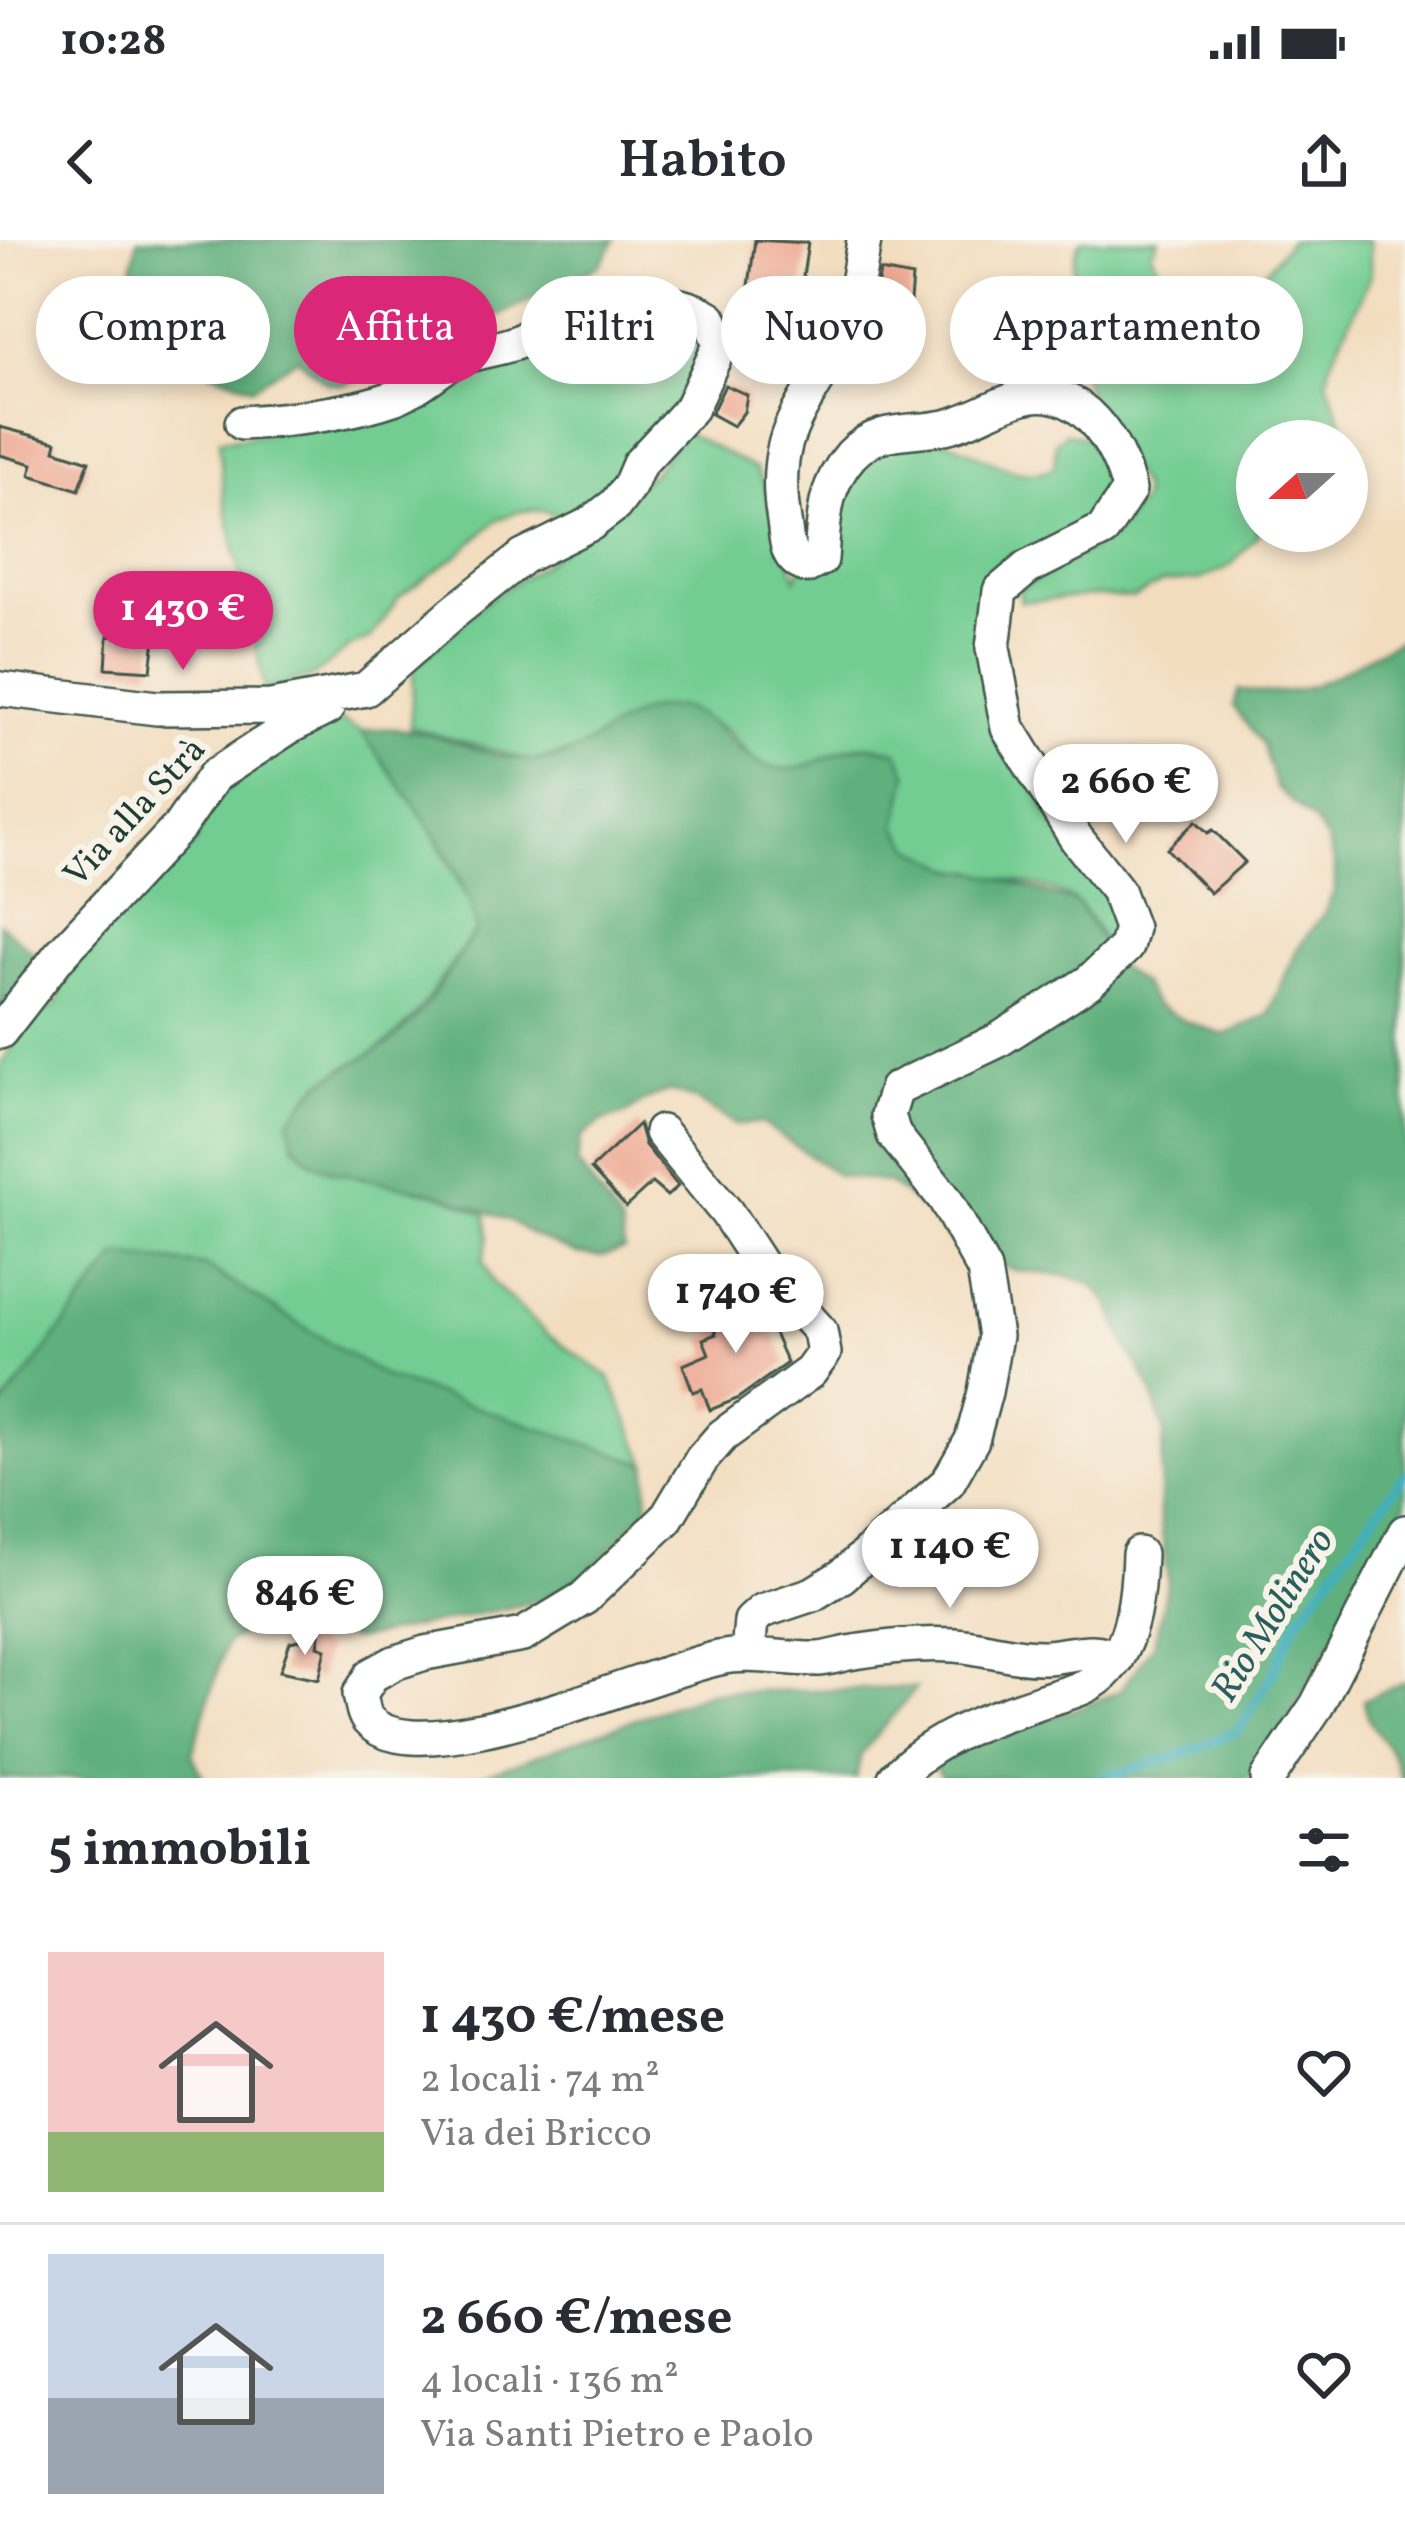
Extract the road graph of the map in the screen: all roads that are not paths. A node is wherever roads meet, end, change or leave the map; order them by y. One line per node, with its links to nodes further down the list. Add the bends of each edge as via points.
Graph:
1 (864, 240): 9 (street, via 846,322 782,450 778,495 789,553 807,566 820,559 830,484 878,435 954,425 1028,395 1096,419 1122,459 1129,490 1103,530 1027,568 1000,591 994,648 1008,728 1117,890 1131,928 1126,947 1089,982 998,1041 896,1090 888,1114 894,1135 945,1199 984,1270 995,1336 985,1393 972,1440 948,1482 842,1576 762,1611 752,1622)
2 (242, 423): 4 (street, Via alla Strà, via 393,398 454,360 521,340 579,308 656,302 688,307 714,323 718,351 691,408 639,464 615,505 523,557)
3 (0, 689): 4 (street, via 157,708 272,706)
4 (366, 689): 5 (street, Via alla Strà, via 214,776)
5 (0, 1033)
6 (661, 1132): 9 (street, via 783,1299 820,1331 824,1353 811,1372 722,1436 667,1519 584,1598 523,1635 394,1663 360,1694 368,1721 386,1736 444,1748 529,1729 687,1665)
7 (1405, 1532): 12 (street, via 1317,1706)
8 (1138, 1554): 10 (street, via 1137,1605)
9 (748, 1653): 10 (street, via 824,1659 954,1645 1047,1657 1103,1652)
10 (1116, 1660): 11 (street, via 1090,1685 939,1742)
11 (895, 1778)
12 (1268, 1778)

